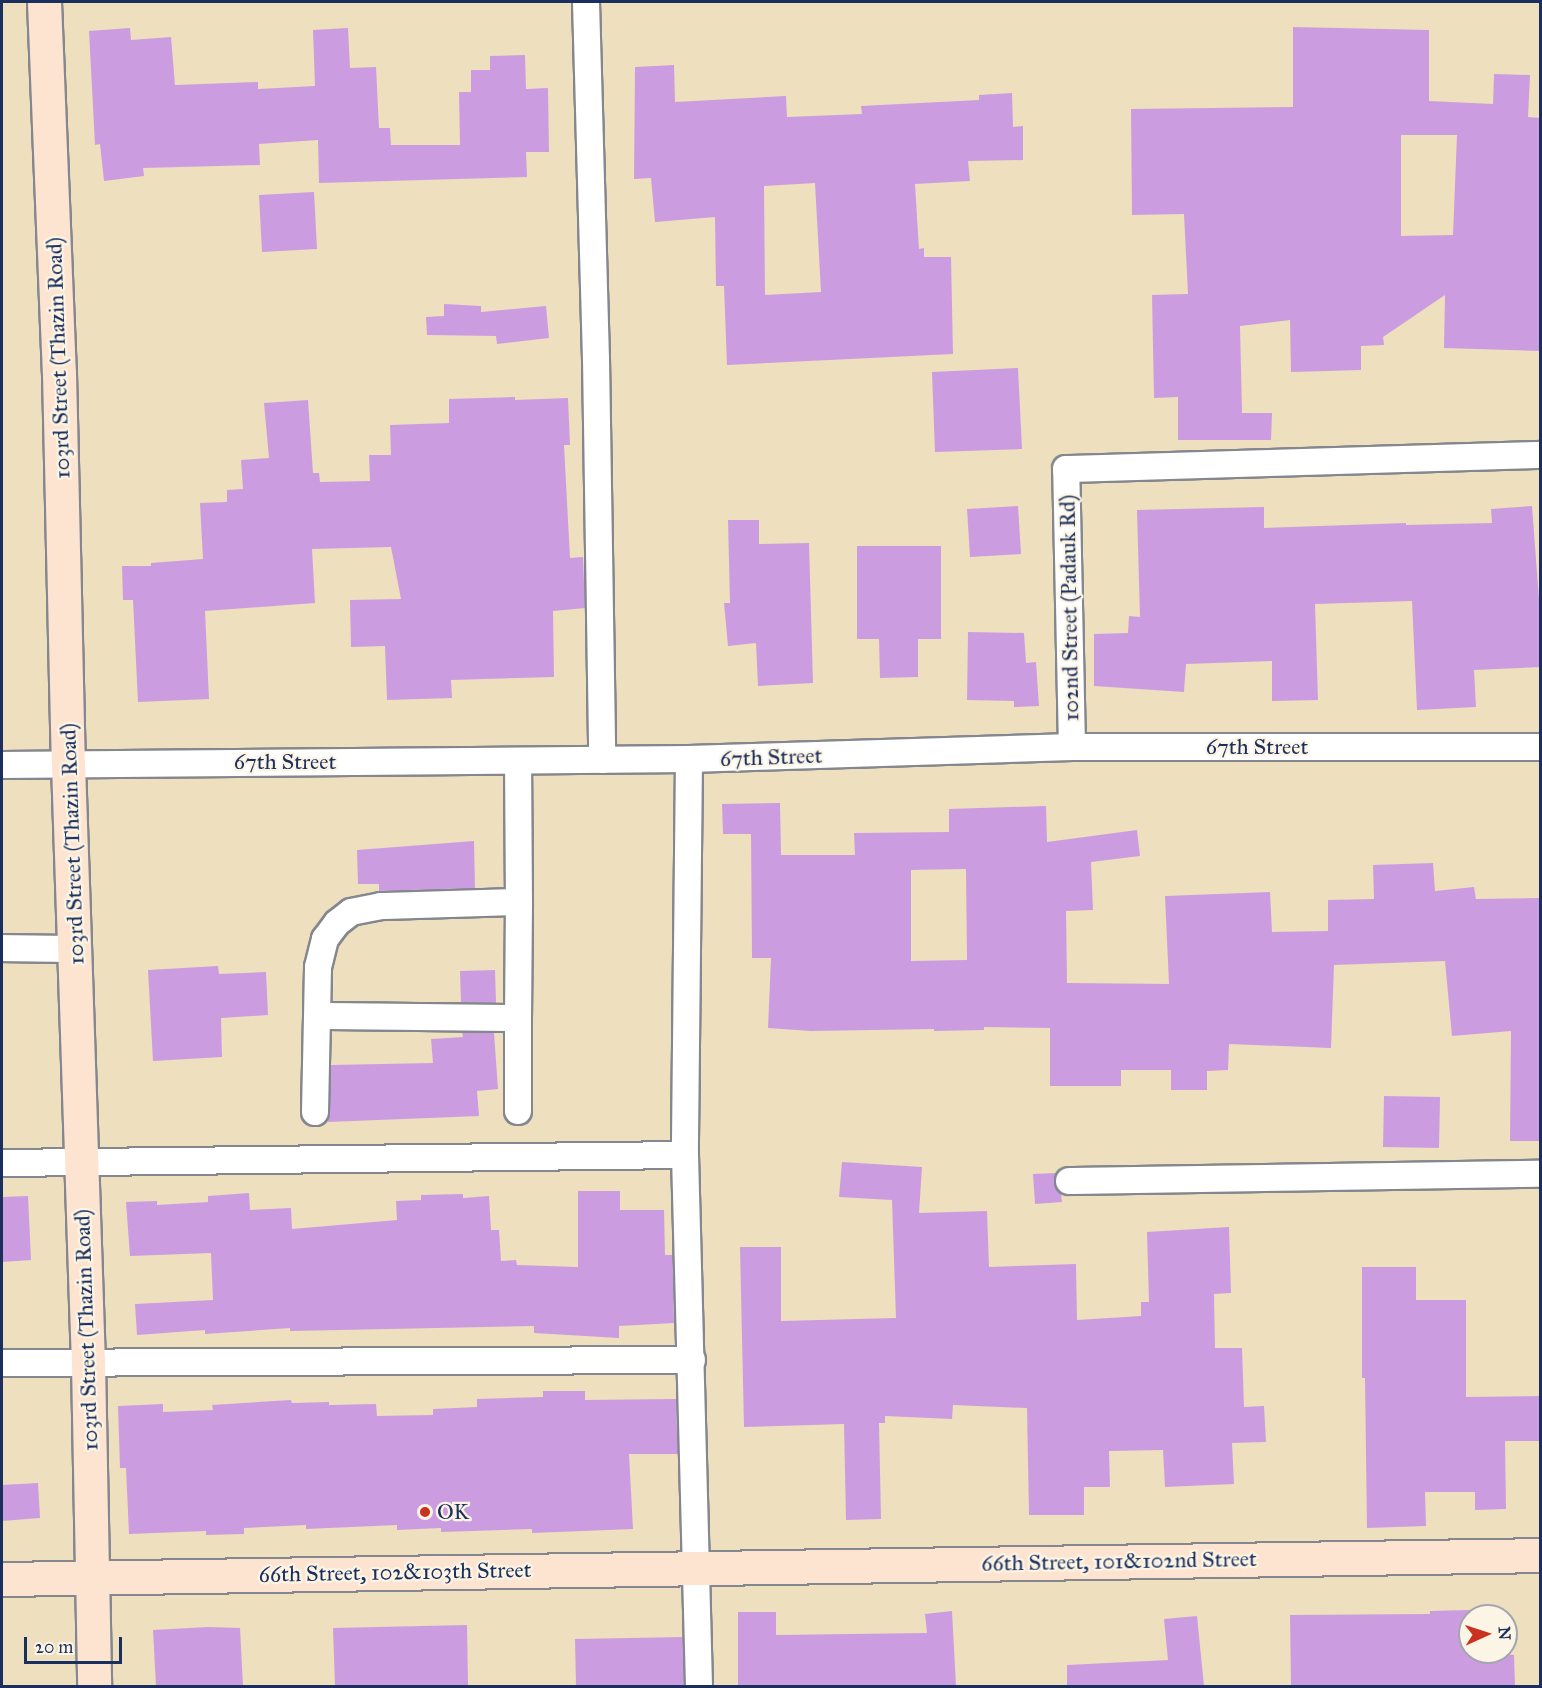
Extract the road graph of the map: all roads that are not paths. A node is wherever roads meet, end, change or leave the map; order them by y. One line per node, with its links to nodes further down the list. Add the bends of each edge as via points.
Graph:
1 (45, 2): 9 (street, 103rd Street (Thazin Road))
2 (586, 2): 7 (street)
3 (1540, 455): 4 (street, 102nd Street (Padauk Rd), via 1066,469)
4 (1072, 747): 5 (street, 67th Street); 6 (street, 67th Street)
5 (1540, 747)
6 (689, 759): 7 (street, 67th Street); 18 (street)
7 (602, 760): 8 (street, 67th Street)
8 (519, 761): 9 (street, 67th Street); 11 (street)
9 (68, 764): 10 (street, 67th Street); 13 (street, 103rd Street (Thazin Road))
10 (2, 765)
11 (519, 902): 14 (street, via 381,906 351,912 325,939 318,967); 15 (street)
12 (2, 948): 13 (street)
13 (75, 949): 19 (street, 103rd Street (Thazin Road))
14 (318, 1016): 15 (street); 17 (street)
15 (518, 1018): 16 (street)
16 (518, 1111)
17 (315, 1112)
18 (685, 1155): 19 (street); 23 (street)
19 (81, 1161): 20 (street); 25 (street, 103rd Street (Thazin Road))
20 (2, 1163)
21 (1540, 1174): 22 (street)
22 (1069, 1181)
23 (692, 1360): 25 (street); 27 (street)
24 (2, 1363): 25 (street)
25 (88, 1363): 28 (street, 103rd Street (Thazin Road))
26 (1540, 1555): 27 (street, 66th Street, 101&102nd Street)
27 (697, 1567): 28 (street, 66th Street, 102&103th Street); 31 (street)
28 (92, 1577): 29 (street, 66th Street, 102&103th Street); 30 (street, 103rd Street (Thazin Road))
29 (2, 1580)
30 (94, 1686)
31 (699, 1686)

